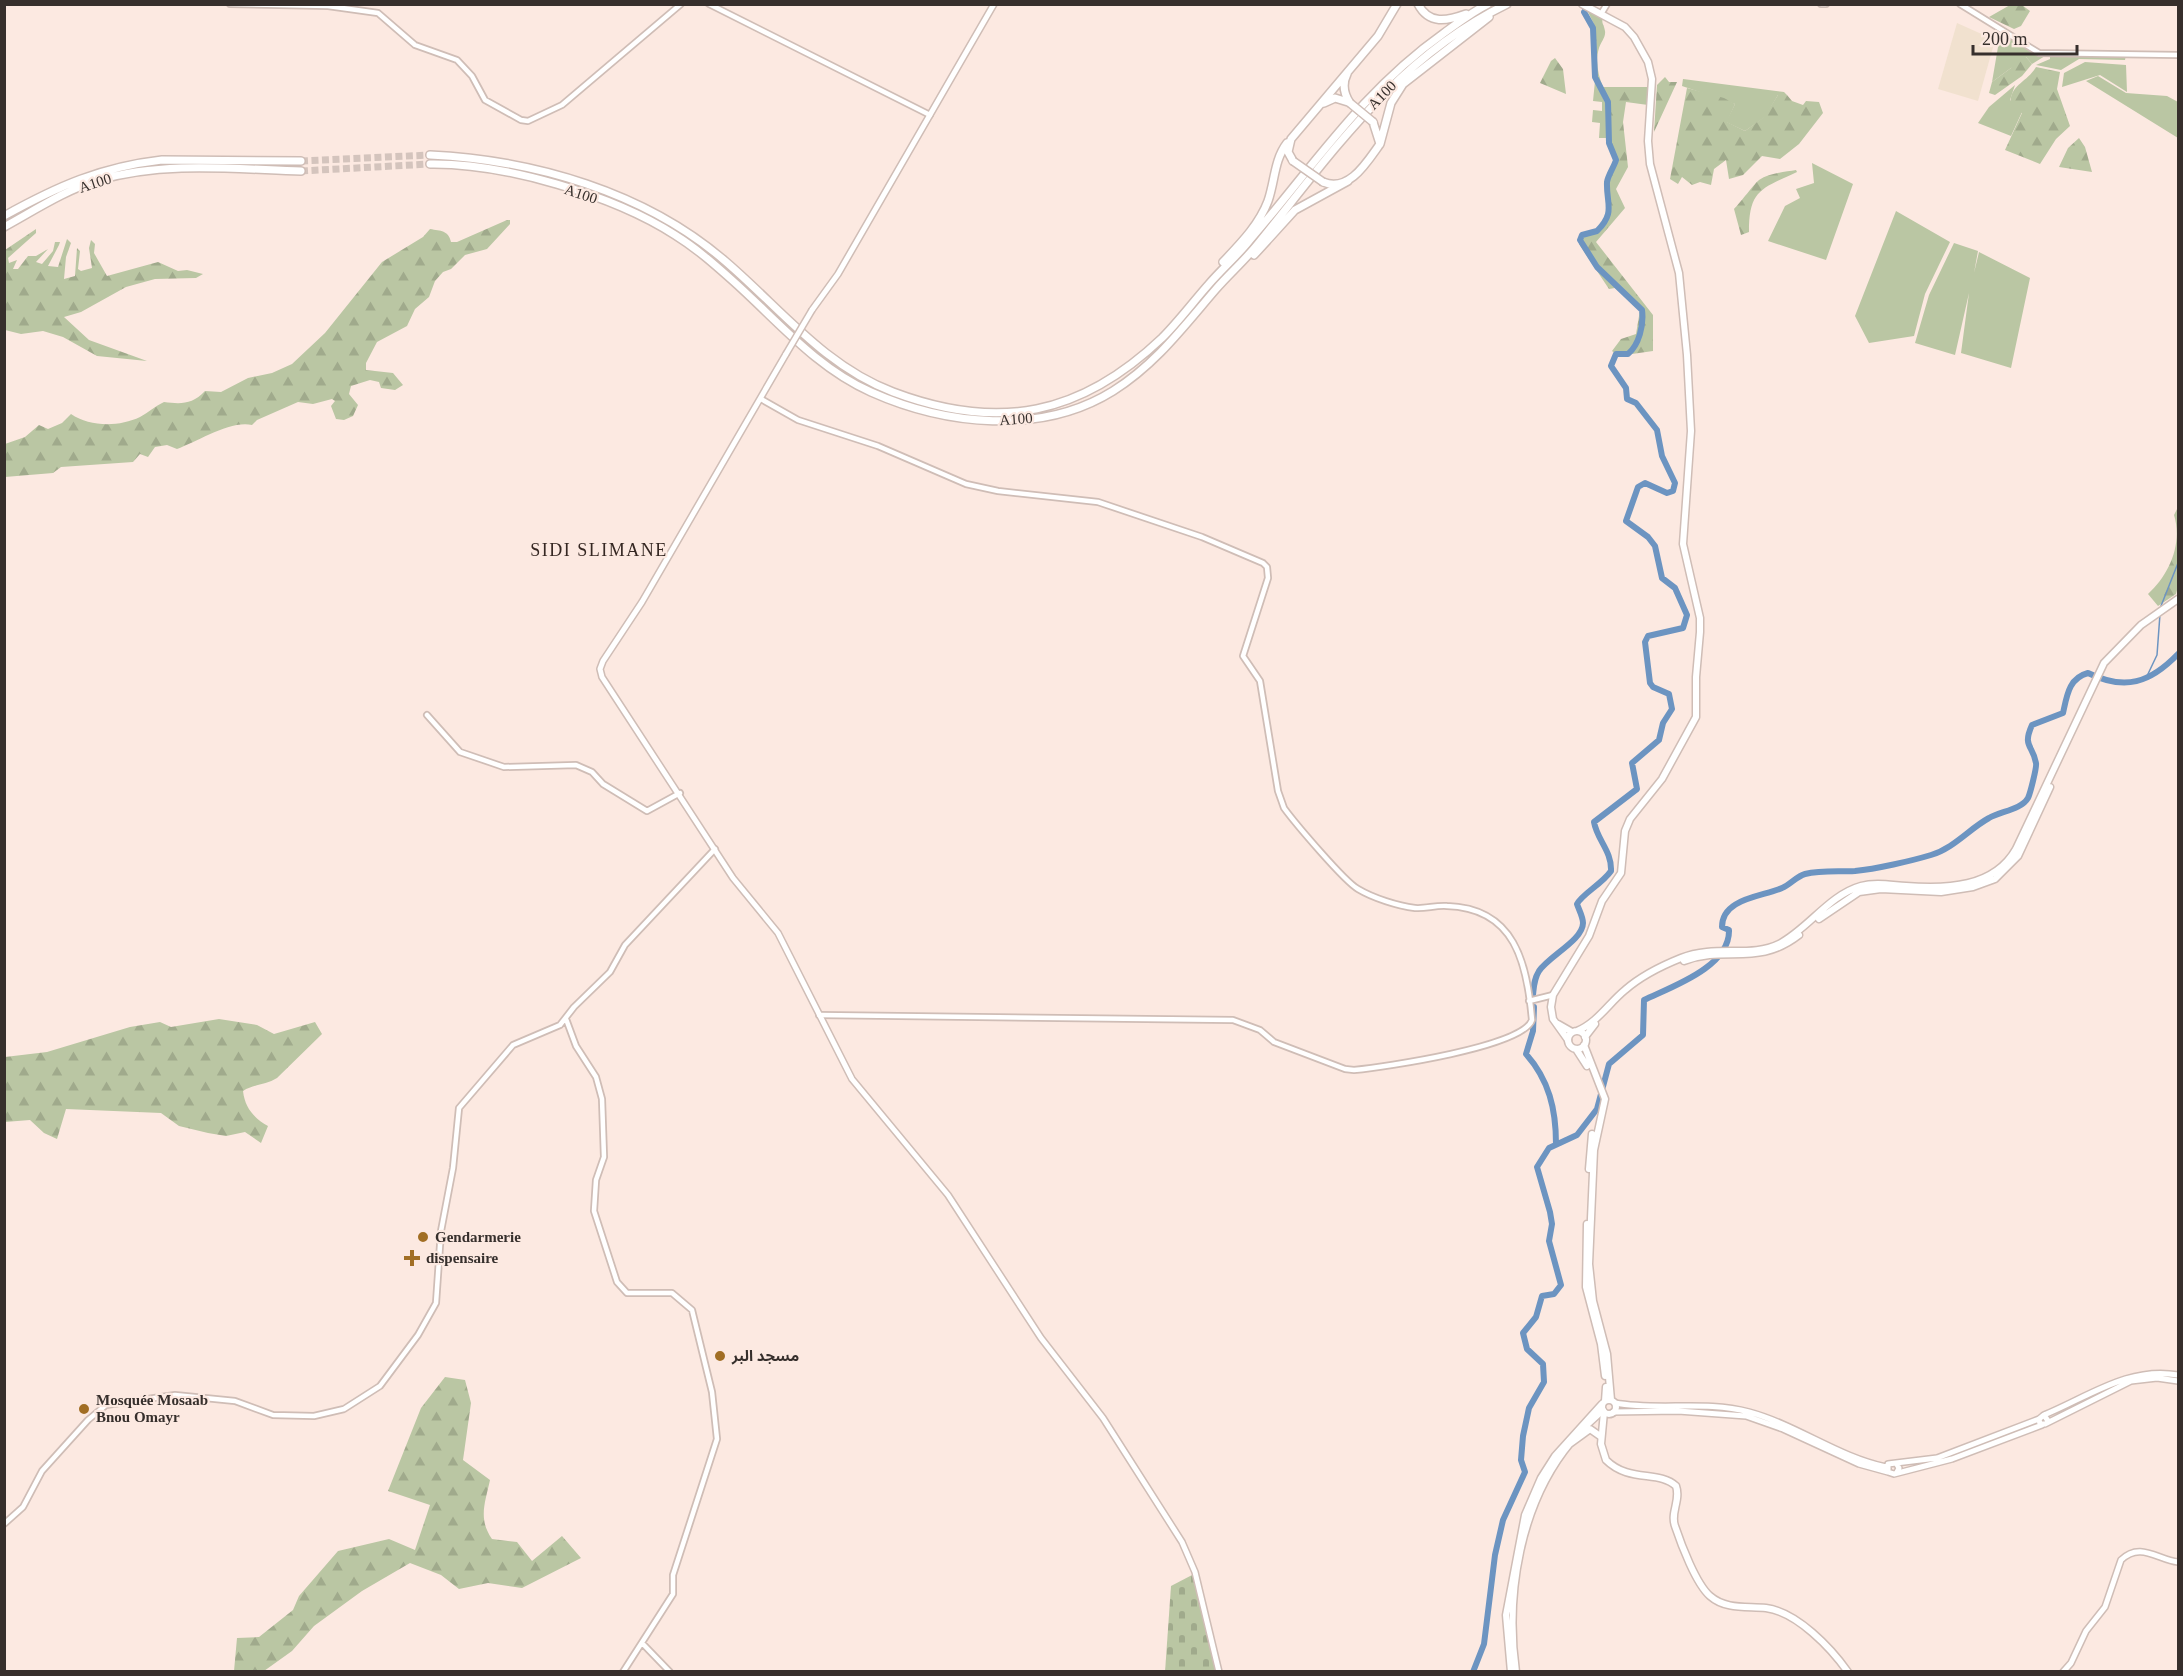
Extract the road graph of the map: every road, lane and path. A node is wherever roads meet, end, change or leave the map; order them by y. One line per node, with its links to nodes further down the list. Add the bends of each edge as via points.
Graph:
1 (230, 4): 2 (street, via 328,6 378,13 415,45 457,60 472,76 485,100 528,121 562,105)
2 (681, 4)
3 (709, 4): 18 (street)
4 (994, 4): 18 (main road)
5 (1397, 4): 15 (highway, via 1378,36)
6 (1418, 4): 12 (highway, via 1424,13 1437,20)
7 (1488, 4): 12 (highway, A100 / A100)
8 (1508, 4): 20 (highway, via 1403,84 1391,103); 28 (highway, A100 / A100, via 1450,37 1386,90)
9 (1607, 4): 13 (street)
10 (1959, 4): 14 (street, via 2039,53)
11 (1583, 5): 13 (main road)
12 (1477, 10): 29 (highway, A100 / A100, via 1380,84 1247,244)
13 (1601, 14): 38 (main road, via 1634,36 1648,62 1652,80 1650,164 1678,273 1687,355 1691,431 1683,544 1700,618 1698,708 1662,779 1630,819 1621,873)
14 (2178, 55)
15 (1358, 58): 16 (highway, via 1345,77); 17 (highway)
16 (1350, 103): 17 (highway, via 1331,99); 20 (highway, bridge, via 1373,122)
17 (1314, 112): 19 (highway)
18 (930, 115): 30 (main road, bridge)
19 (1291, 138): 25 (highway, bridge, via 1287,152 1293,161 1323,182 1334,185); 29 (highway, via 1279,155 1264,212)
20 (1380, 144): 25 (highway)
21 (430, 155): 29 (highway, A100 / A100, via 497,160 642,206 706,245 828,357 892,392 943,407 1010,413 1077,398 1144,355)
22 (301, 161): 26 (highway, A100 / A100, via 139,162 70,181)
23 (430, 164): 28 (highway, A100 / A100, via 476,165 525,177 619,206 650,220 701,253 827,367 889,400 959,418 1033,419 1093,401 1129,379 1168,347)
24 (302, 171): 27 (highway, A100 / A100, via 179,168 137,172 76,189)
25 (1348, 181): 28 (highway, via 1295,210 1255,254)
26 (4, 216)
27 (4, 227)
28 (1224, 280)
29 (1200, 294)
30 (760, 399): 35 (main road, via 600,669); 39 (street, via 798,420 878,446 966,484 1098,502 1202,537 1263,563 1268,578 1243,656 1260,681 1284,808 1356,888 1416,908 1469,908 1500,923 1516,945)
31 (2178, 599): 33 (main road)
32 (2178, 607): 33 (main road)
33 (2164, 610): 37 (main road, via 2123,647 2101,674 2021,851 2000,876 1982,884 1941,892 1859,892 1781,948 1763,954)
34 (427, 715): 35 (street, via 460,752 488,763 576,765 647,811)
35 (680, 793): 36 (main road)
36 (715, 849): 40 (main road, via 746,896 778,933); 41 (street, via 625,945 610,972)
37 (1716, 952): 43 (main road, via 1690,954 1644,977 1592,1023); 45 (main road, via 1685,961 1645,980 1618,1001)
38 (1553, 995): 39 (street); 42 (main road)
39 (1529, 1001): 40 (street, via 1532,1020 1523,1030 1474,1049 1354,1070 1274,1042 1260,1030 1233,1020)
40 (819, 1015): 64 (main road, via 860,1091 948,1196 1041,1338 1103,1418 1182,1542 1195,1572)
41 (566, 1019): 59 (street, via 546,1033 513,1045 459,1108 441,1231 436,1303 381,1386 344,1408 314,1416 273,1415 235,1401 174,1395 106,1405 42,1471 23,1508); 61 (street, via 576,1046 596,1077 602,1099 604,1157 593,1196 594,1210 617,1282 627,1293 672,1293 692,1310 717,1417 717,1438 673,1575 673,1594)
42 (1553, 1019): 43 (main road); 44 (main road)
43 (1575, 1032): 44 (main road); 45 (main road)
44 (1568, 1040): 46 (main road)
45 (1584, 1041): 46 (main road); 47 (main road)
46 (1576, 1049): 47 (main road)
47 (1598, 1084): 48 (main road)
48 (1603, 1097): 51 (main road, via 1594,1161 1589,1264 1593,1301 1606,1346); 51 (main road, via 1590,1149 1585,1275 1603,1355)
49 (2178, 1375): 53 (main road, via 2156,1372 2133,1376)
50 (2178, 1381): 53 (main road, via 2131,1381)
51 (1608, 1407): 52 (main road); 52 (main road); 54 (main road); 55 (main road); 65 (main road, via 1555,1456 1525,1515 1506,1615)
52 (1734, 1412): 57 (main road, via 1853,1462)
53 (2043, 1420): 56 (main road, via 1945,1455); 58 (main road, via 1952,1459)
54 (1600, 1434): 55 (main road, via 1590,1429); 67 (main road, via 1602,1453 1613,1466 1633,1476 1663,1479 1676,1486 1675,1526 1710,1596 1738,1607 1767,1608 1801,1624)
55 (1568, 1445): 66 (main road, via 1540,1493 1525,1537 1511,1620)
56 (1896, 1463): 57 (main road, via 1890,1462); 58 (main road)
57 (1887, 1470): 58 (main road)
58 (1897, 1472)
59 (4, 1524)
60 (2178, 1562): 68 (main road, via 2145,1552 2125,1556 2105,1607)
61 (642, 1643): 62 (street); 63 (street)
62 (623, 1671)
63 (670, 1671)
64 (1219, 1671)
65 (1511, 1671)
66 (1516, 1671)
67 (1848, 1671)
68 (2063, 1671)

